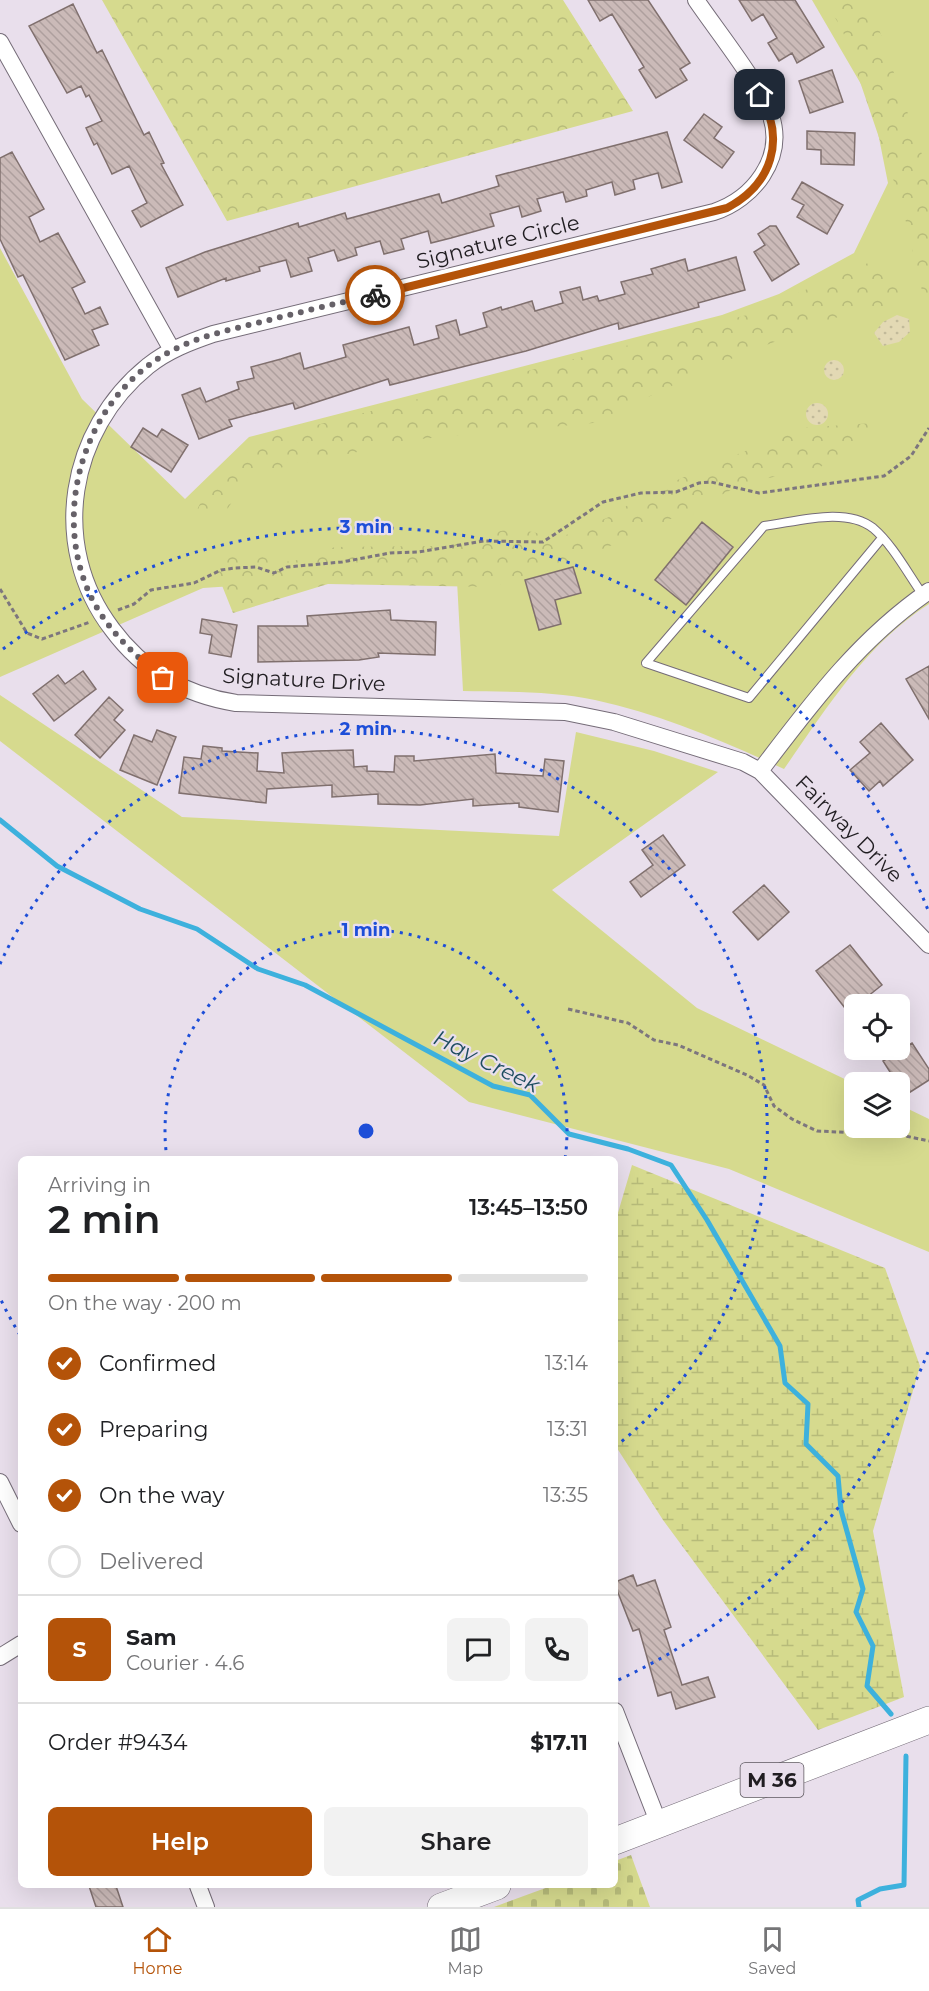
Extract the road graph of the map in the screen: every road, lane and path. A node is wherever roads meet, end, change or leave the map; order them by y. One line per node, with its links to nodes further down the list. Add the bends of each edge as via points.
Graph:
1 (696, 0): 3 (street, Signature Circle, via 772,119 773,143 768,164 757,185 737,202 714,213 213,334)
2 (0, 42): 3 (street)
3 (172, 350): 8 (street, Signature Drive, via 150,364 118,395 94,433 81,465 74,503 74,533 84,579)
4 (929, 428): 8 (path, via 911,456 884,476 759,493 711,482 676,492 640,493 603,502 543,542 484,541 287,567 274,573 256,567 228,569 194,583 151,590 134,604)
5 (882, 538): 5 (lane, via 863,522 832,517 764,526 646,663 749,698); 7 (lane)
6 (0, 589): 8 (path, via 27,633 34,637 42,639)
7 (926, 593): 9 (street, via 850,658)
8 (102, 616): 9 (street, Signature Drive, via 130,651 163,678 216,700 565,712 614,722 728,756)
9 (760, 771): 10 (street, Fairway Drive)
10 (929, 945)
11 (568, 1009): 12 (path, via 628,1023 654,1040 678,1045 747,1075 764,1084 774,1106 818,1131 901,1136)
12 (929, 1142)
13 (0, 1482): 14 (street)
14 (18, 1518)
15 (18, 1646): 16 (street)
16 (0, 1657)
17 (618, 1719): 19 (street)
18 (929, 1720): 19 (main road, M 36)
19 (659, 1824): 20 (main road, M 36)
20 (618, 1839)
21 (199, 1888): 23 (street)
22 (492, 1888): 24 (main road)
23 (206, 1907)
24 (441, 1907)

